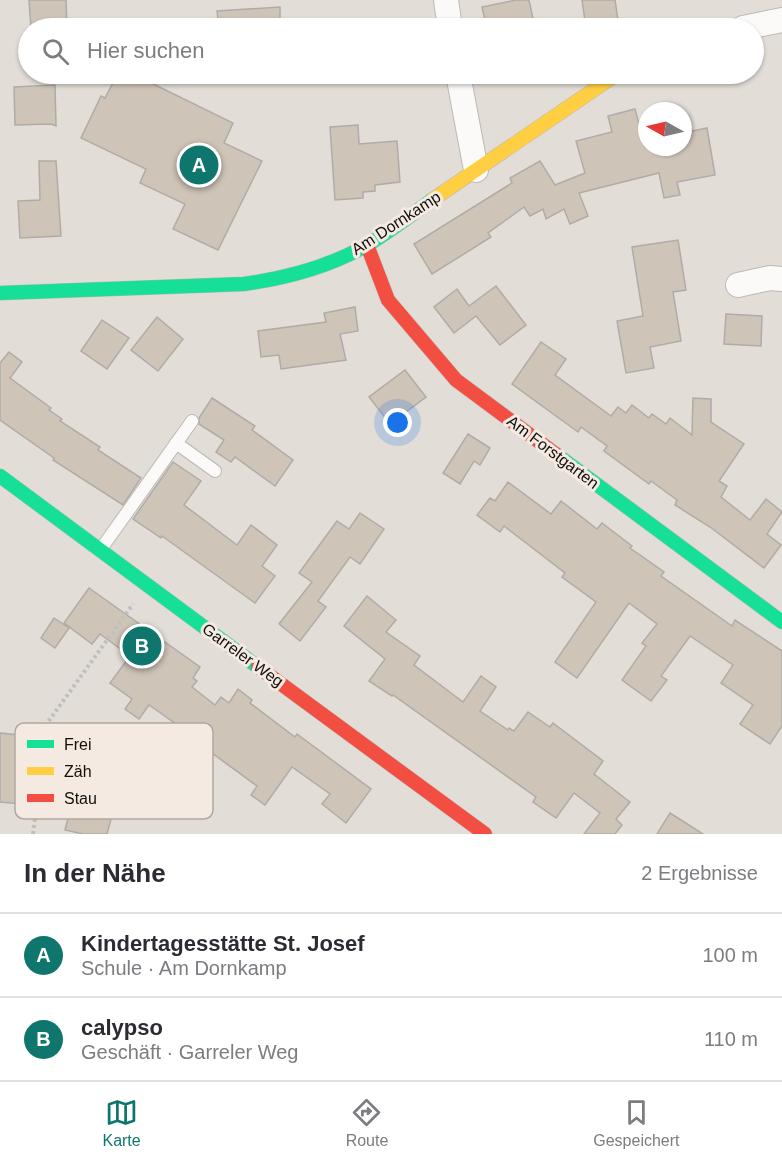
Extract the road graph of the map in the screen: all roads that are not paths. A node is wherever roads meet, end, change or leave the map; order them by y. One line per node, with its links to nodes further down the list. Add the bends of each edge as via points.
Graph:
1 (446, 0): 2 (street)
2 (449, 18)
3 (782, 20): 4 (street)
4 (764, 24)
5 (460, 84): 7 (street)
6 (602, 84): 7 (street, Am Dornkamp)
7 (476, 170): 8 (street, Am Dornkamp)
8 (367, 245): 11 (street, Am Dornkamp, via 331,263 284,278 244,284); 17 (street, Am Forstgarten, via 388,300 456,380)
9 (782, 279): 10 (street)
10 (738, 285)
11 (0, 293)
12 (192, 421): 13 (lane)
13 (176, 443): 14 (lane); 16 (lane)
14 (215, 471)
15 (0, 476): 16 (street, Garreler Weg)
16 (100, 550): 18 (street, Garreler Weg)
17 (782, 622)
18 (485, 834)

